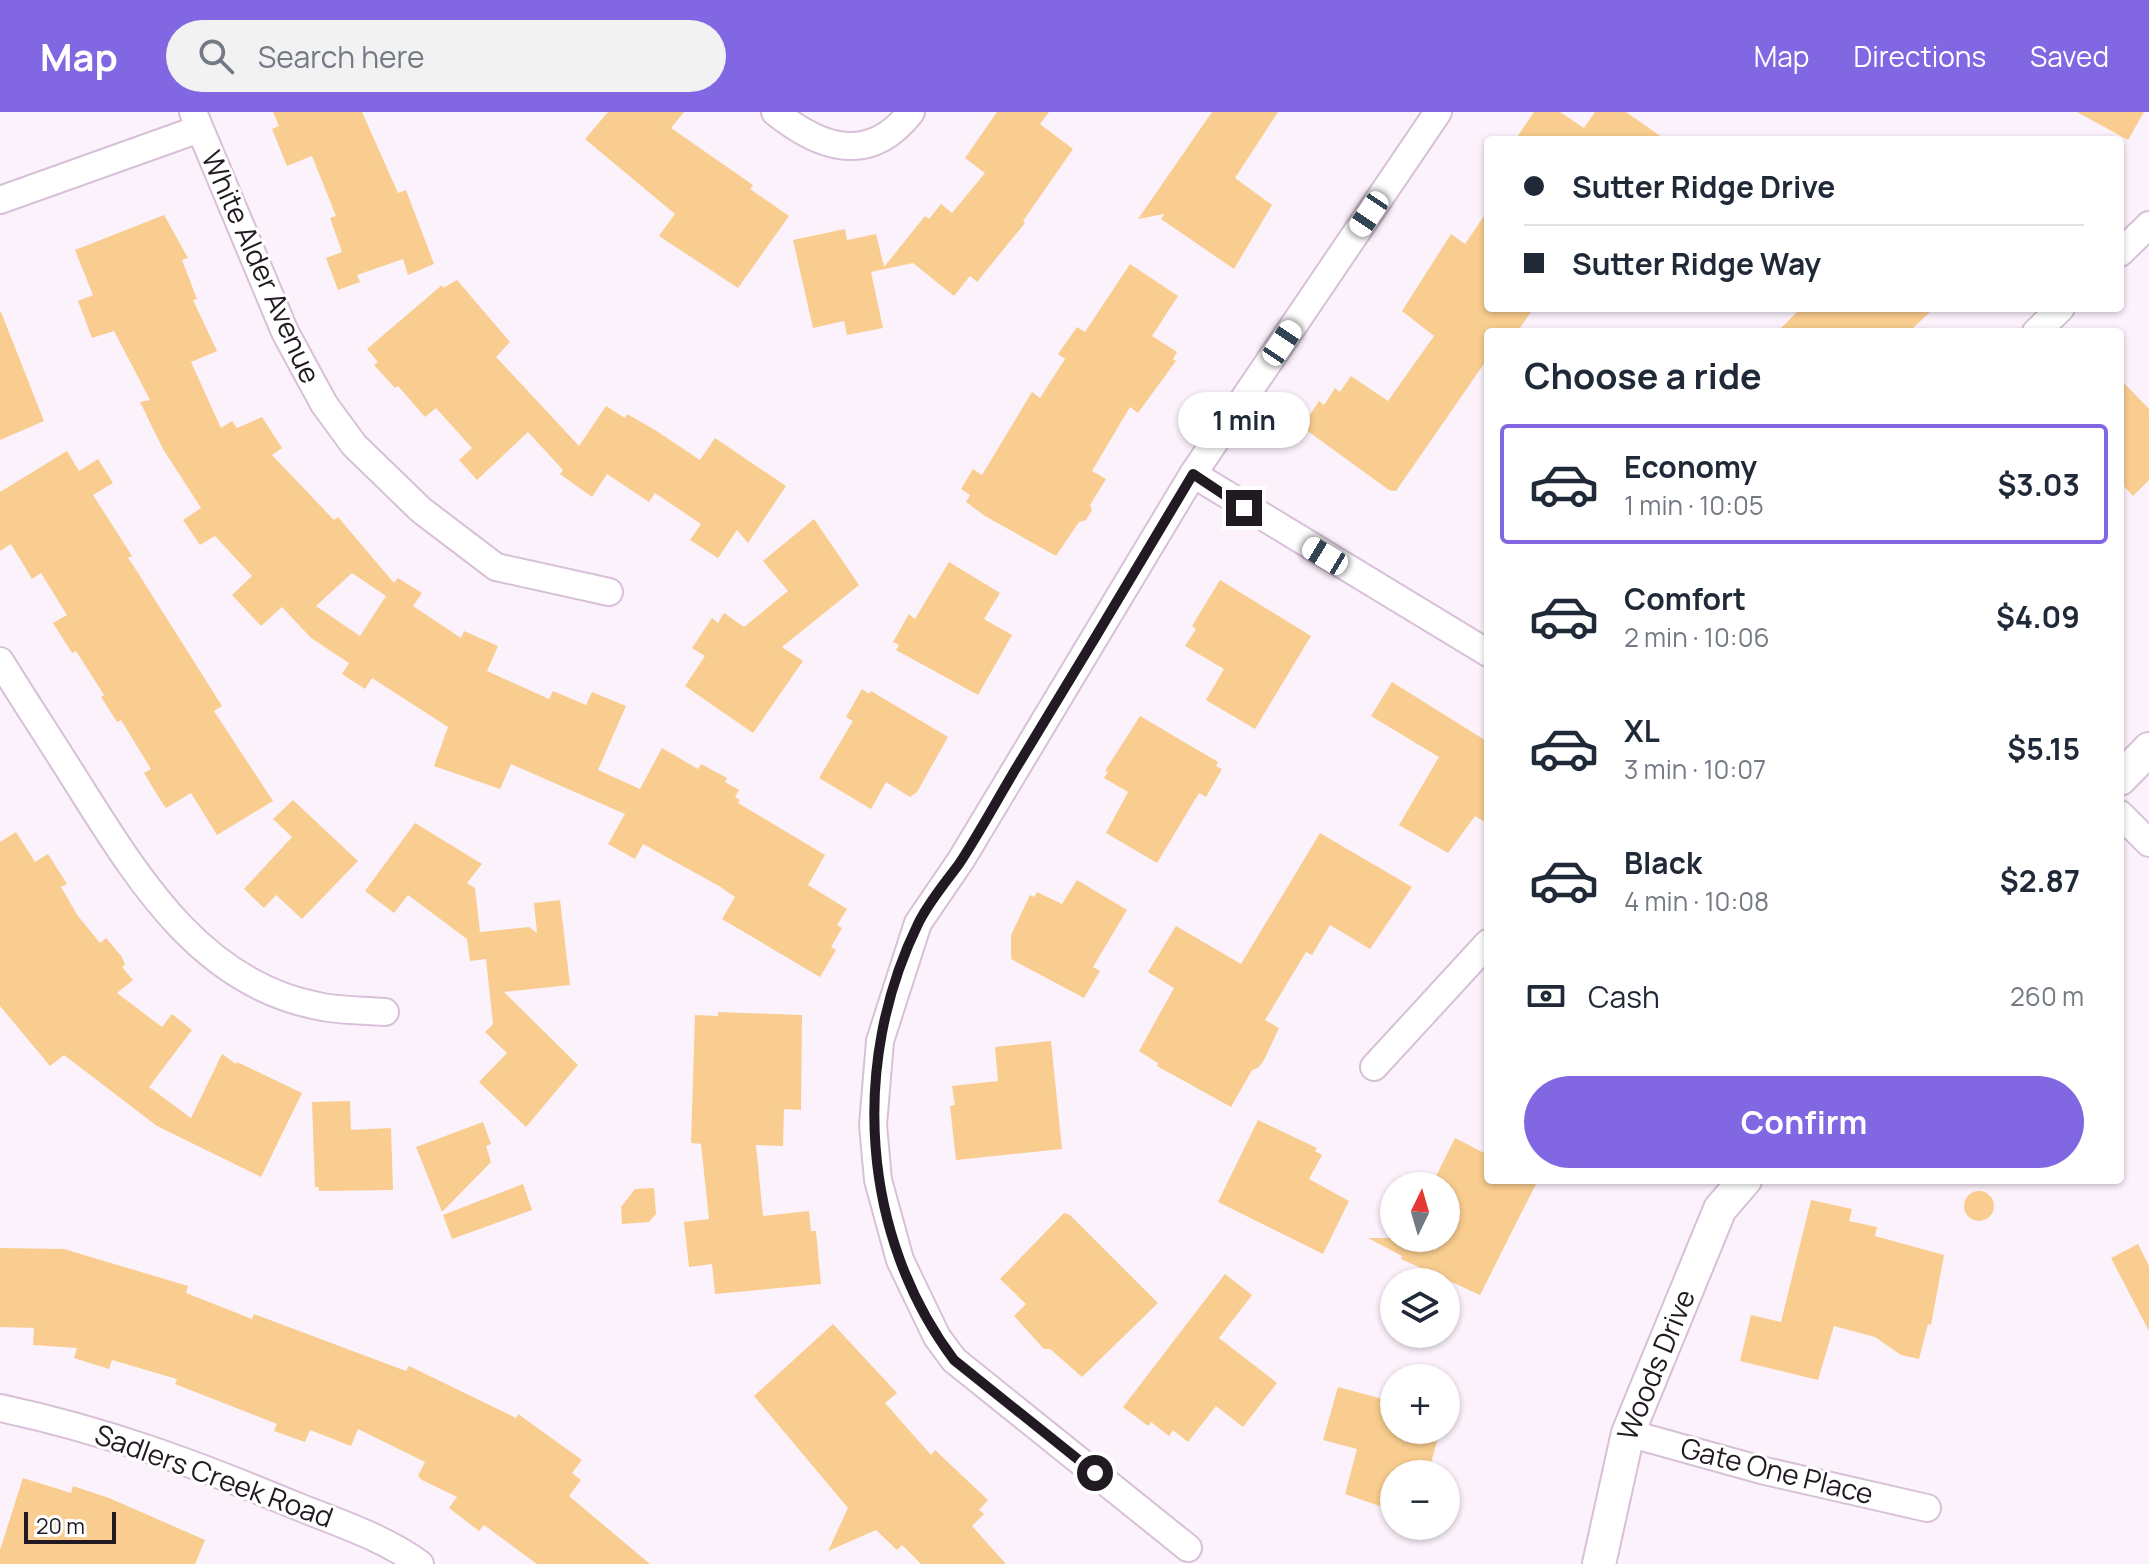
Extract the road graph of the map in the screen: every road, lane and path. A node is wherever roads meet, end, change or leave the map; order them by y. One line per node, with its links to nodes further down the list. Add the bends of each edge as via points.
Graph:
1 (775, 112): 2 (street, via 819,142 847,146 877,140)
2 (911, 112)
3 (1438, 112): 10 (street)
4 (196, 120): 5 (street); 11 (street, White Alder Avenue, via 285,332 324,404 354,445 421,510 496,567)
5 (0, 200)
6 (2149, 225): 7 (street)
7 (2124, 249)
8 (2057, 312): 9 (street)
9 (2040, 328)
10 (1193, 474): 12 (street); 25 (street, via 918,923 880,1041 873,1125 878,1180 900,1260 937,1337 954,1360)
11 (609, 592)
12 (1484, 651)
13 (0, 661): 19 (street, via 136,876 193,941 236,971 289,997 317,1006)
14 (2149, 749): 15 (street)
15 (2124, 775)
16 (2124, 818): 17 (street)
17 (2149, 843)
18 (1484, 947): 20 (street)
19 (385, 1012)
20 (1374, 1067)
21 (1742, 1184): 23 (street, Woods Drive, via 1720,1209)
22 (0, 1408): 26 (street, Sadlers Creek Road, via 115,1435 171,1455 353,1528)
23 (1628, 1433): 24 (street, Gate One Place); 27 (street, Woods Drive)
24 (1927, 1508)
25 (1188, 1548)
26 (420, 1564)
27 (1599, 1564)

